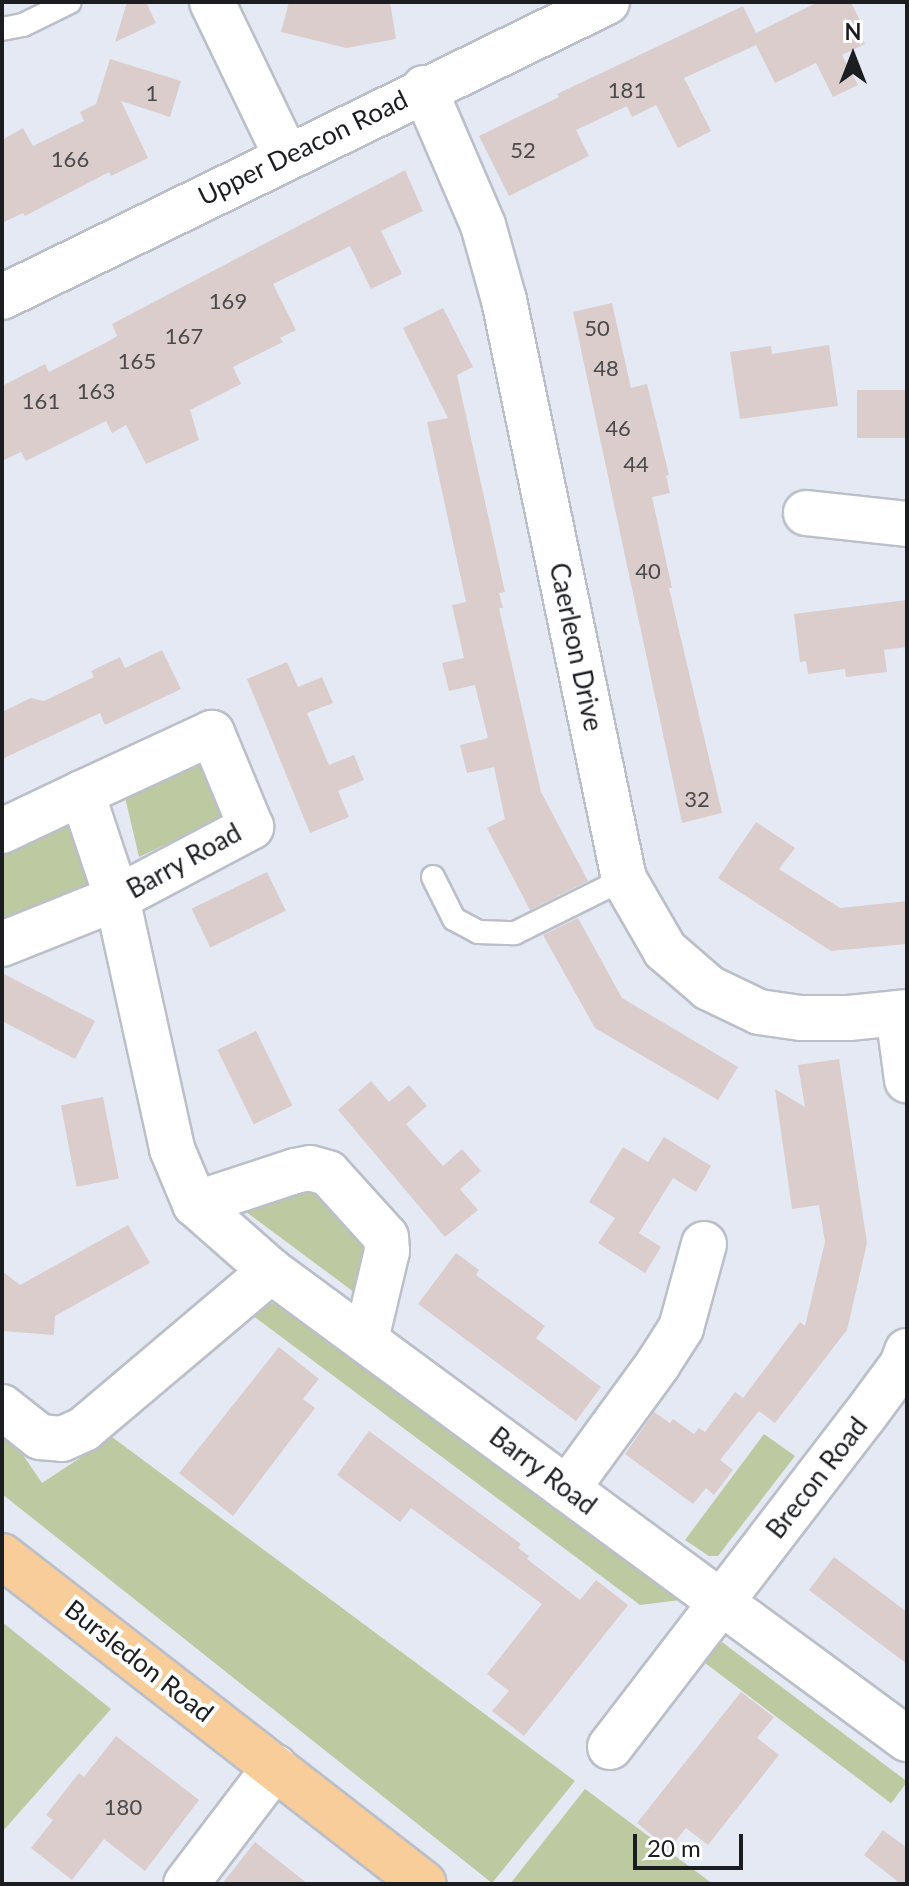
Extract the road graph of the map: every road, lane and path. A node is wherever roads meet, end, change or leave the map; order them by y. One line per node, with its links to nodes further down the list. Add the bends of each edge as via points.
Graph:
1 (70, 2): 4 (lane, via 23,25)
2 (212, 2): 6 (street)
3 (607, 2): 5 (street, Upper Deacon Road)
4 (2, 29)
5 (424, 88): 6 (street, Upper Deacon Road); 13 (street, Caerleon Drive, via 483,225 504,300)
6 (286, 156): 7 (street, Upper Deacon Road)
7 (2, 297)
8 (806, 513): 9 (street)
9 (907, 524)
10 (82, 793): 11 (street, Barry Road); 14 (street, Barry Road); 14 (street, Barry Road, via 212,733 251,827)
11 (2, 831)
12 (433, 877): 13 (lane, via 454,919 478,932 515,933)
13 (624, 879): 16 (street, Caerleon Drive, via 665,950 709,988 759,1012 801,1018)
14 (117, 898): 15 (street, Barry Road); 18 (street, Barry Road, via 172,1149)
15 (2, 944)
16 (902, 1012): 17 (street)
17 (907, 1080)
18 (195, 1204): 20 (street, Barry Road); 21 (street, via 295,1171 328,1173 386,1237)
19 (704, 1244): 24 (street, via 681,1328)
20 (271, 1271): 21 (street, Barry Road); 23 (street, via 84,1429 62,1439 40,1437)
21 (366, 1339): 24 (street, Barry Road)
22 (907, 1351): 26 (street, Brecon Road, via 862,1419)
23 (2, 1407)
24 (567, 1489): 26 (street, Barry Road)
25 (2, 1556): 29 (main road, Bursledon Road)
26 (721, 1602): 27 (street, Barry Road); 28 (street)
27 (907, 1739)
28 (610, 1747)
29 (275, 1767): 30 (street); 31 (main road, Bursledon Road)
30 (186, 1884)
31 (424, 1884)

